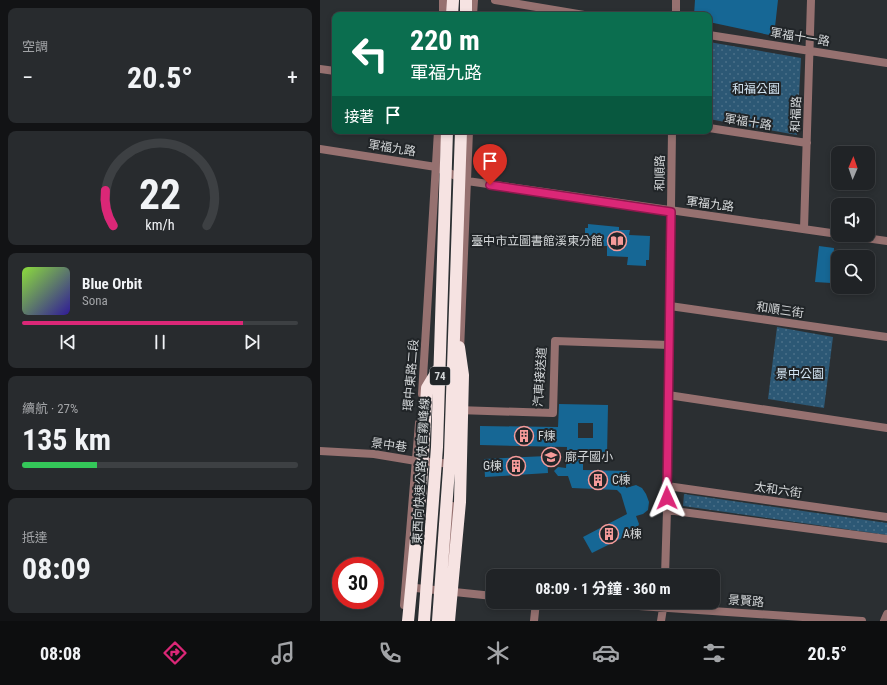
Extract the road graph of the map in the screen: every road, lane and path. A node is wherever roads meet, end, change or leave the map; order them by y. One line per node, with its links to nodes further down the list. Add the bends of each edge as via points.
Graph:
1 (443, 0): 8 (street)
2 (453, 0): 9 (highway)
3 (466, 0): 10 (highway)
4 (474, 0): 11 (street)
5 (495, 0): 12 (street)
6 (676, 0): 13 (street)
7 (811, 0): 15 (street, 和福路)
8 (443, 12)
9 (452, 12)
10 (466, 12)
11 (473, 12)
12 (566, 12)
13 (676, 12)
14 (712, 35): 15 (street, 軍福十一路)
15 (810, 51): 16 (street, 軍福十一路); 25 (street, 和福路)
16 (887, 63)
17 (320, 69): 18 (street)
18 (332, 71)
19 (712, 128): 25 (street, 軍福十路)
20 (438, 134): 27 (street, 環中東路二段)
21 (448, 134): 38 (highway, 東西向快速公路 快官霧峰線 / 74, bridge)
22 (461, 134): 35 (highway, 74, bridge)
23 (469, 134): 28 (street)
24 (672, 134): 29 (street, 和順路)
25 (807, 143): 30 (street, 和福路)
26 (320, 149): 27 (street, 軍福九路)
27 (436, 167): 28 (street, 軍福九路); 43 (street, 環中東路二段)
28 (467, 182): 29 (street, 軍福九路); 40 (street)
29 (671, 212): 30 (street, 軍福九路); 34 (street, 和順路)
30 (804, 229): 31 (street, 軍福九路)
31 (831, 233)
32 (875, 240): 33 (street)
33 (887, 242)
34 (670, 306): 36 (street, 和順三街); 37 (street, 和順路)
35 (454, 316): 60 (highway, 74, bridge, via 450,455); 62 (highway, bridge, via 463,375 460,502)
36 (887, 336)
37 (669, 345): 39 (street, 和順路); 40 (street, 汽車接送道, via 555,341 553,413)
38 (440, 367): 58 (highway, bridge, via 428,388); 59 (highway, 東西向快速公路 快官霧峰線 / 74, bridge, via 435,479)
39 (668, 395): 41 (street); 45 (street, 和順路)
40 (457, 410): 44 (street)
41 (887, 428)
42 (320, 450): 43 (street, 景中巷, via 374,454)
43 (416, 461): 44 (street, 景中巷); 50 (street, 環中東路二段)
44 (455, 464): 51 (street)
45 (667, 486): 46 (street, 和順路); 47 (street, 太和六街)
46 (667, 510): 48 (street); 49 (street, 和順路)
47 (887, 517)
48 (887, 539)
49 (665, 569)
50 (405, 587): 51 (street); 57 (street, 環中東路二段)
51 (447, 592): 52 (street); 61 (street); 62 (street)
52 (486, 595)
53 (535, 609): 63 (street)
54 (663, 609): 64 (street)
55 (714, 609): 65 (street, 景賢路)
56 (887, 614): 66 (street)
57 (402, 621)
58 (408, 621)
59 (424, 621)
60 (438, 621)
61 (443, 621)
62 (450, 621)
63 (534, 621)
64 (661, 621)
65 (862, 621)
66 (884, 621)

